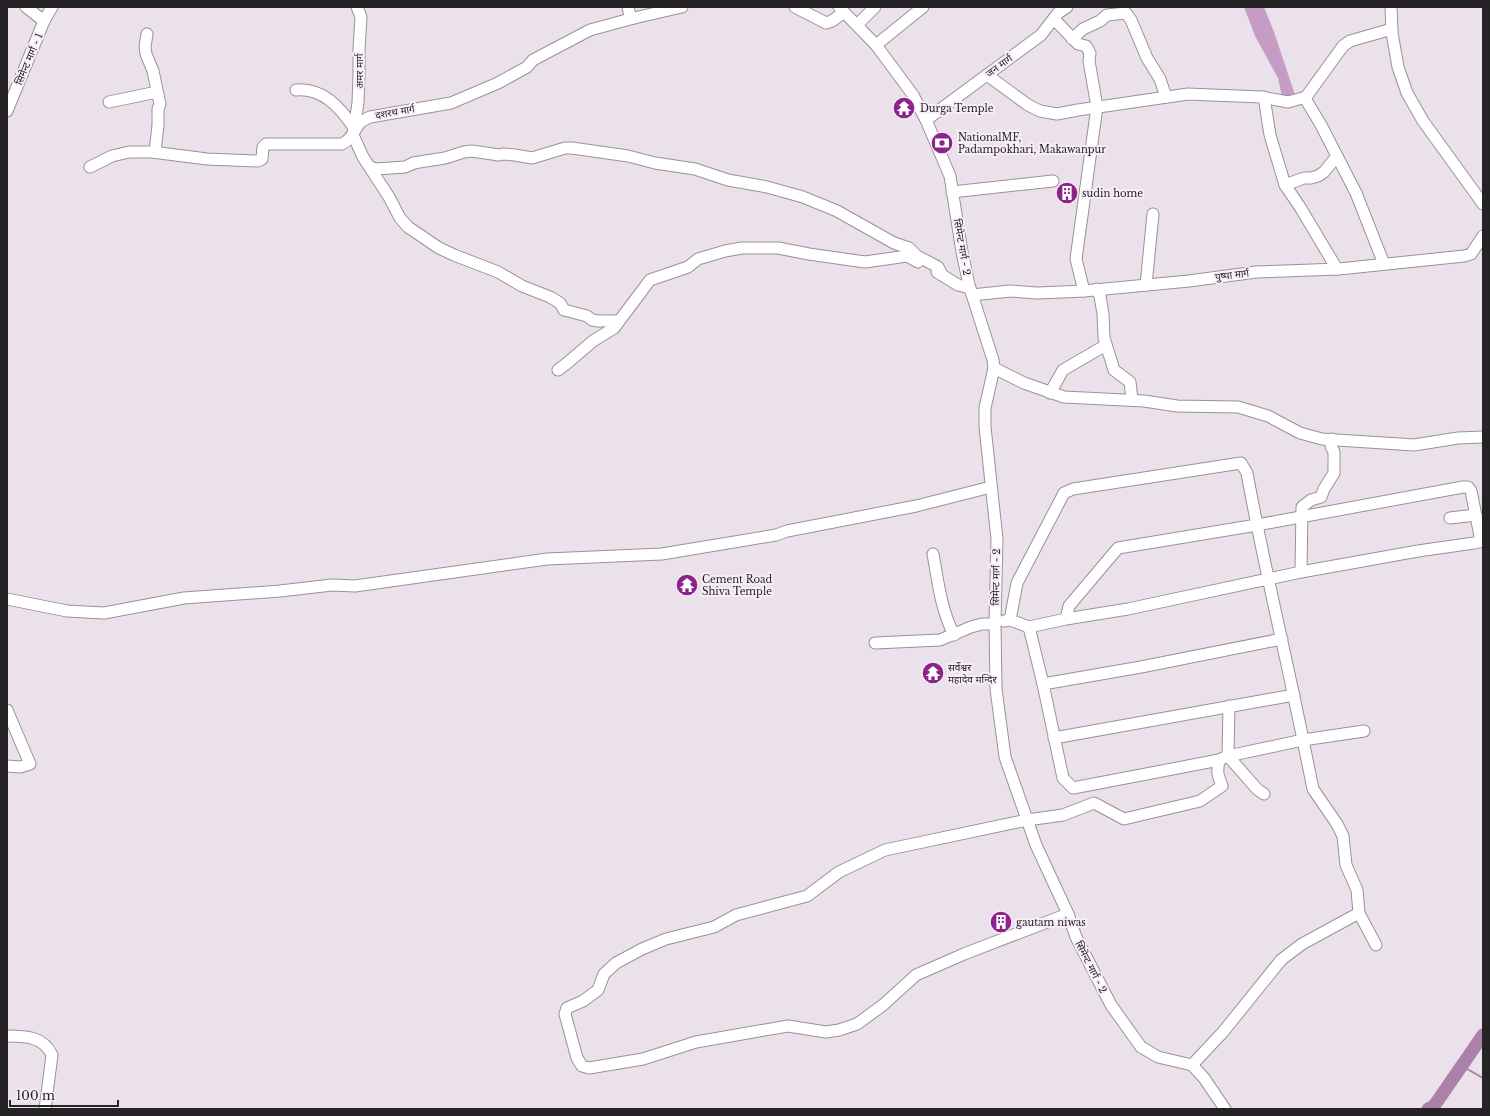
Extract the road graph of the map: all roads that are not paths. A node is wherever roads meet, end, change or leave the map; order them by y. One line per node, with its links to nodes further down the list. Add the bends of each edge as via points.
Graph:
1 (26, 7): 14 (street)
2 (52, 7): 14 (street, सिमेन्ट मार्ग - 1)
3 (357, 7): 30 (street, अमर मार्ग, via 361,17 358,103)
4 (628, 7): 12 (street, via 630,16)
5 (682, 7): 12 (street, दशरथ मार्ग)
6 (795, 7): 11 (street, via 826,23 832,21)
7 (874, 7): 15 (street)
8 (923, 7): 19 (street)
9 (1067, 7): 13 (street, जन मार्ग)
10 (1391, 7): 16 (street)
11 (842, 9): 15 (street, सिमेन्ट मार्ग - 2)
12 (634, 18): 30 (street, दशरथ मार्ग, via 590,30 533,60 527,67 498,84 451,103 370,117 359,124)
13 (1054, 19): 18 (street); 20 (street, जन मार्ग, via 1041,35)
14 (44, 21): 28 (street, सिमेन्ट मार्ग - 1)
15 (857, 24): 19 (street, सिमेन्ट मार्ग - 2)
16 (1392, 29): 25 (street, via 1350,41 1343,46); 38 (street, via 1398,67 1407,93 1423,120)
17 (147, 34): 22 (street, via 146,54 154,71)
18 (1072, 39): 23 (street, via 1083,29 1107,15 1126,13 1160,79); 27 (street, via 1086,46 1090,53 1089,61)
19 (876, 45): 29 (street, सिमेन्ट मार्ग - 2, via 913,95)
20 (987, 75): 27 (street, via 1040,111 1056,114); 29 (street, जन मार्ग)
21 (296, 90): 30 (street, via 325,96 346,117)
22 (157, 92): 26 (street); 31 (street, via 160,104)
23 (1166, 97): 24 (street, via 1188,94); 27 (street)
24 (1264, 97): 25 (street, via 1288,102); 36 (street, via 1270,136)
25 (1306, 97): 32 (street)
26 (109, 102)
27 (1097, 107): 46 (street, via 1076,259)
28 (7, 111)
29 (926, 120): 37 (street, सिमेन्ट मार्ग - 2, via 950,176)
30 (353, 132): 31 (street, दशरथ मार्ग, via 348,141 342,144 266,144 263,147 262,159 258,161 207,159); 34 (street)
31 (156, 152): 33 (street, दशरथ मार्ग, via 129,152 112,156)
32 (1337, 156): 36 (street, via 1318,176); 41 (street, via 1356,193)
33 (90, 167)
34 (370, 167): 43 (street, via 404,167 472,151 532,158 572,148 695,168 728,180 803,197 826,206 894,243 909,248 917,256 938,267); 48 (street, via 400,218 408,227 430,242 454,255 498,272 522,286 550,296 560,303 564,310 587,316 592,320)
35 (1053, 181): 37 (street)
36 (1285, 185): 42 (street)
37 (952, 192): 47 (street, सिमेन्ट मार्ग - 2)
38 (1483, 204)
39 (1153, 214): 44 (street)
40 (1483, 236): 41 (street, पुष्पा मार्ग, via 1471,254 1464,256)
41 (1384, 264): 42 (street, पुष्पा मार्ग)
42 (1337, 269): 44 (street, पुष्पा मार्ग, via 1256,272)
43 (942, 275): 47 (street); 48 (street, via 907,256 865,262 778,248 742,248 698,259 688,267 650,280)
44 (1146, 285): 45 (street, पुष्पा मार्ग)
45 (1097, 289): 46 (street, पुष्पा मार्ग); 49 (street)
46 (1084, 291): 47 (street, पुष्पा मार्ग)
47 (971, 292): 50 (street, सिमेन्ट मार्ग - 2)
48 (619, 321): 51 (street, via 614,328 593,341)
49 (1106, 345): 52 (street, via 1063,370); 53 (street, via 1114,370 1130,382)
50 (994, 368): 52 (street); 56 (street, सिमेन्ट मार्ग - 2, via 985,408 984,427)
51 (558, 370)
52 (1050, 393): 53 (street, via 1064,397)
53 (1132, 400): 55 (street, via 1177,406 1238,407 1268,416 1300,433)
54 (1483, 437): 55 (street, via 1414,445)
55 (1332, 439): 58 (street, via 1334,473 1321,497 1302,506)
56 (991, 487): 64 (street, via 916,506 776,535 662,554 548,559 355,586 332,584 280,591 184,598 104,612 67,611); 67 (street, सिमेन्ट मार्ग - 2, via 997,539)
57 (1476, 515): 58 (street, via 1468,487); 59 (street); 62 (street, via 1479,542)
58 (1302, 516): 60 (street); 62 (street)
59 (1450, 518)
60 (1257, 525): 63 (street); 65 (street, via 1118,548 1069,606); 66 (street, via 1248,473 1241,463 1073,488 1064,493 1017,584)
61 (933, 554): 69 (street, via 944,610)
62 (1300, 572): 63 (street)
63 (1268, 580): 65 (street); 70 (street)
64 (7, 599)
65 (1066, 619): 68 (street)
66 (1010, 620): 67 (street); 68 (street)
67 (995, 623): 69 (street, via 982,624); 82 (street, सिमेन्ट मार्ग - 2, via 996,689 1005,756)
68 (1029, 627): 72 (street)
69 (954, 635): 71 (street, via 940,640)
70 (1282, 639): 72 (street); 73 (street)
71 (875, 643)
72 (1043, 684): 77 (street)
73 (1294, 695): 74 (street); 78 (street)
74 (1229, 706): 77 (street); 79 (street)
75 (7, 710): 80 (street, via 30,764 20,767)
76 (1364, 731): 78 (street)
77 (1054, 738): 79 (street, via 1062,778 1073,788)
78 (1303, 740): 79 (street); 83 (street, via 1313,789 1337,824 1342,836 1346,865 1356,890)
79 (1224, 758): 81 (street); 82 (street, via 1216,769 1222,786 1200,801 1124,820 1094,803 1063,815)
80 (7, 766)
81 (1264, 794)
82 (1027, 820): 84 (street, सिमेन्ट मार्ग - 2, via 1036,846); 84 (street, via 885,850 839,872 807,896 736,915 714,927 666,939 642,949 616,963 604,974 598,990 567,1008 565,1014 577,1058 582,1066 589,1068 643,1059 696,1042 788,1026 826,1032 839,1030 857,1024 916,975)
83 (1359, 913): 85 (street); 87 (street, via 1302,944 1281,960)
84 (1068, 914): 87 (street, सिमेन्ट मार्ग - 2, via 1076,937 1111,1005 1141,1047 1158,1057)
85 (1376, 945)
86 (7, 1036): 88 (street, via 38,1039 50,1049 52,1055)
87 (1192, 1066): 89 (street, via 1204,1078)
88 (45, 1109)
89 (1225, 1109)

